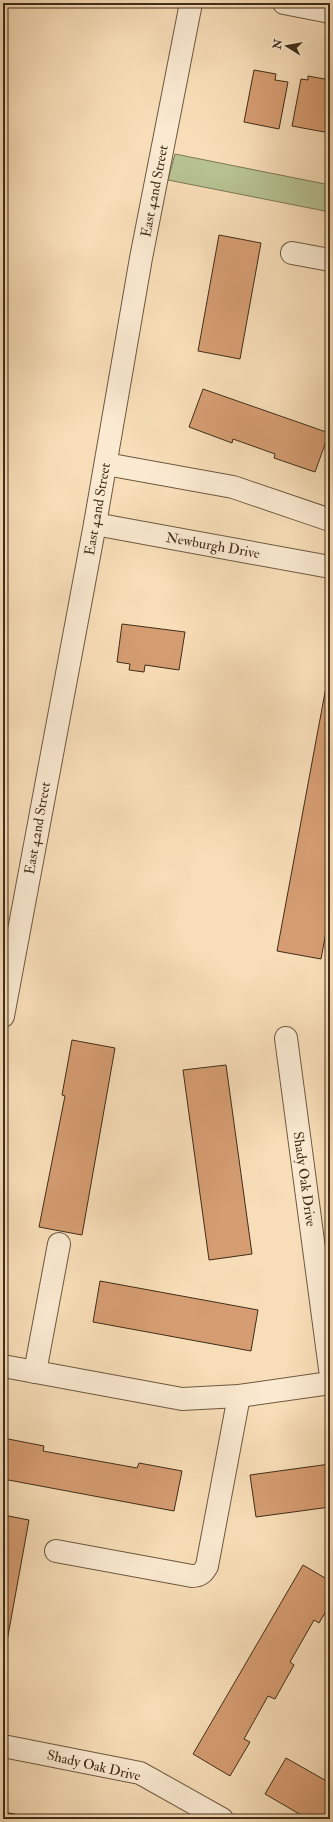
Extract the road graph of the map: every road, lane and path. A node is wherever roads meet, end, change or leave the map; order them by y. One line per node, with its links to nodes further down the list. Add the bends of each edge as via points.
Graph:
1 (190, 3): 6 (street, East 42nd Street, via 141,258)
2 (284, 3): 3 (street)
3 (330, 12)
4 (292, 253): 5 (street)
5 (330, 260)
6 (106, 464): 7 (street, via 233,487); 8 (street, East 42nd Street)
7 (330, 520)
8 (95, 524): 9 (street, Newburgh Drive); 10 (street, East 42nd Street)
9 (330, 567)
10 (3, 1016)
11 (286, 1038): 14 (street, Shady Oak Drive)
12 (60, 1244): 15 (street)
13 (3, 1366): 15 (street)
14 (330, 1369)
15 (35, 1372): 17 (street, via 172,1398)
16 (330, 1383): 17 (street)
17 (239, 1396): 18 (street, via 207,1566 202,1574 198,1576)
18 (56, 1551)
19 (3, 1746): 20 (street, Shady Oak Drive, via 140,1773)
20 (222, 1819)

